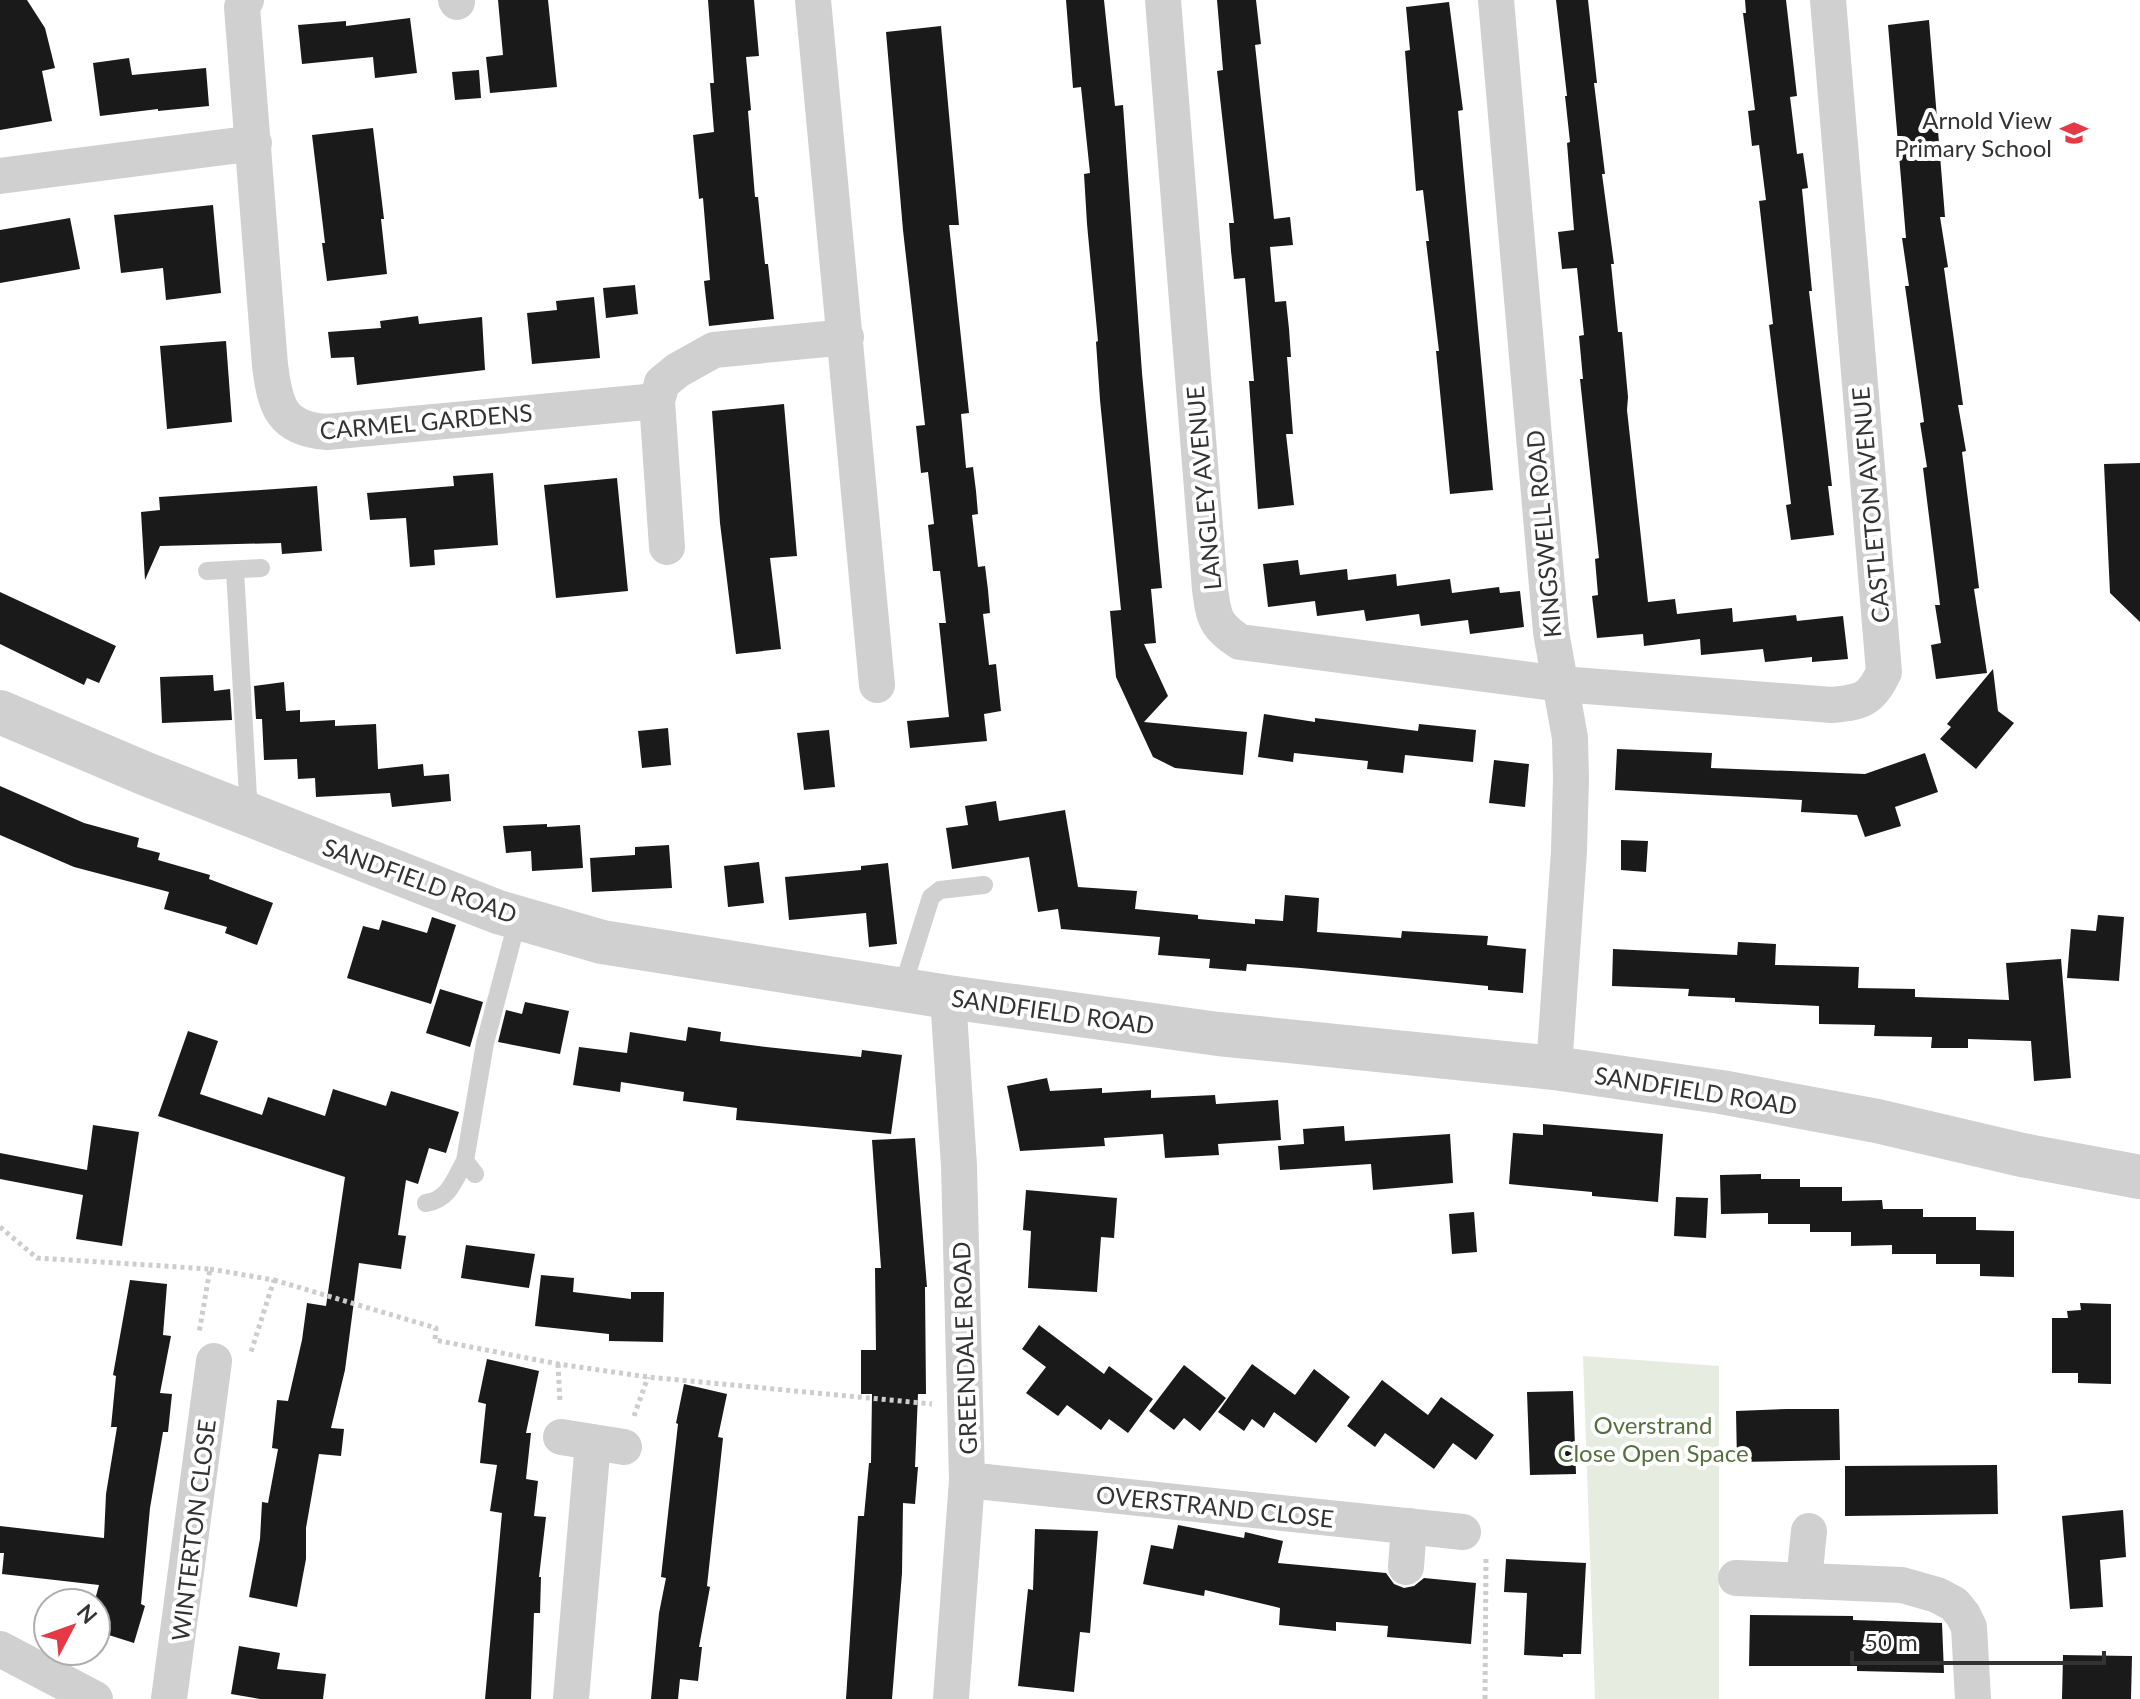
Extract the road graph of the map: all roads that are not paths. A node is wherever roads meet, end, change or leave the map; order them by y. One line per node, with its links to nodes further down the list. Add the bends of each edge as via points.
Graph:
1 (246, 0): 6 (street, via 242,7)
2 (813, 0): 8 (street)
3 (1163, 0): 14 (street, LANGLEY AVENUE, via 1210,589 1221,630 1240,642)
4 (1496, 0): 14 (street, KINGSWELL ROAD, via 1551,632)
5 (1828, 0): 14 (street, CASTLETON AVENUE, via 1884,672 1875,692 1855,703 1832,705)
6 (254, 143): 7 (street); 9 (street, CARMEL GARDENS, via 274,395 285,416 304,431)
7 (0, 176)
8 (846, 337): 9 (street, via 714,350 662,383); 15 (street)
9 (657, 401): 10 (street)
10 (667, 547)
11 (261, 568): 12 (lane)
12 (235, 570): 13 (lane); 17 (lane)
13 (207, 571)
14 (1561, 684): 22 (street, KINGSWELL ROAD, via 1571,779)
15 (877, 685)
16 (0, 712): 17 (street, SANDFIELD ROAD)
17 (249, 815): 19 (street, SANDFIELD ROAD)
18 (984, 885): 20 (lane, via 940,890 931,897)
19 (518, 918): 20 (street, SANDFIELD ROAD, via 602,942); 24 (lane, via 485,1043 470,1168 445,1196)
20 (902, 989): 21 (street, SANDFIELD ROAD)
21 (948, 997): 22 (street, SANDFIELD ROAD, via 1218,1034); 27 (street, GREENDALE ROAD, via 959,1166)
22 (1554, 1068): 23 (street, SANDFIELD ROAD, via 1877,1121)
23 (2140, 1177)
24 (426, 1203)
25 (218, 1362): 36 (street, WINTERTON CLOSE)
26 (592, 1442): 37 (street)
27 (967, 1480): 28 (street, OVERSTRAND CLOSE); 38 (street, GREENDALE ROAD)
28 (1409, 1526): 30 (street, OVERSTRAND CLOSE); 31 (street)
29 (1809, 1531): 33 (street)
30 (1463, 1532)
31 (1406, 1567)
32 (1736, 1578): 33 (street)
33 (1804, 1581): 39 (street, via 1902,1585 1954,1604 1969,1627)
34 (0, 1649): 35 (street)
35 (95, 1699)
36 (169, 1699)
37 (571, 1699)
38 (951, 1699)
39 (1973, 1699)

